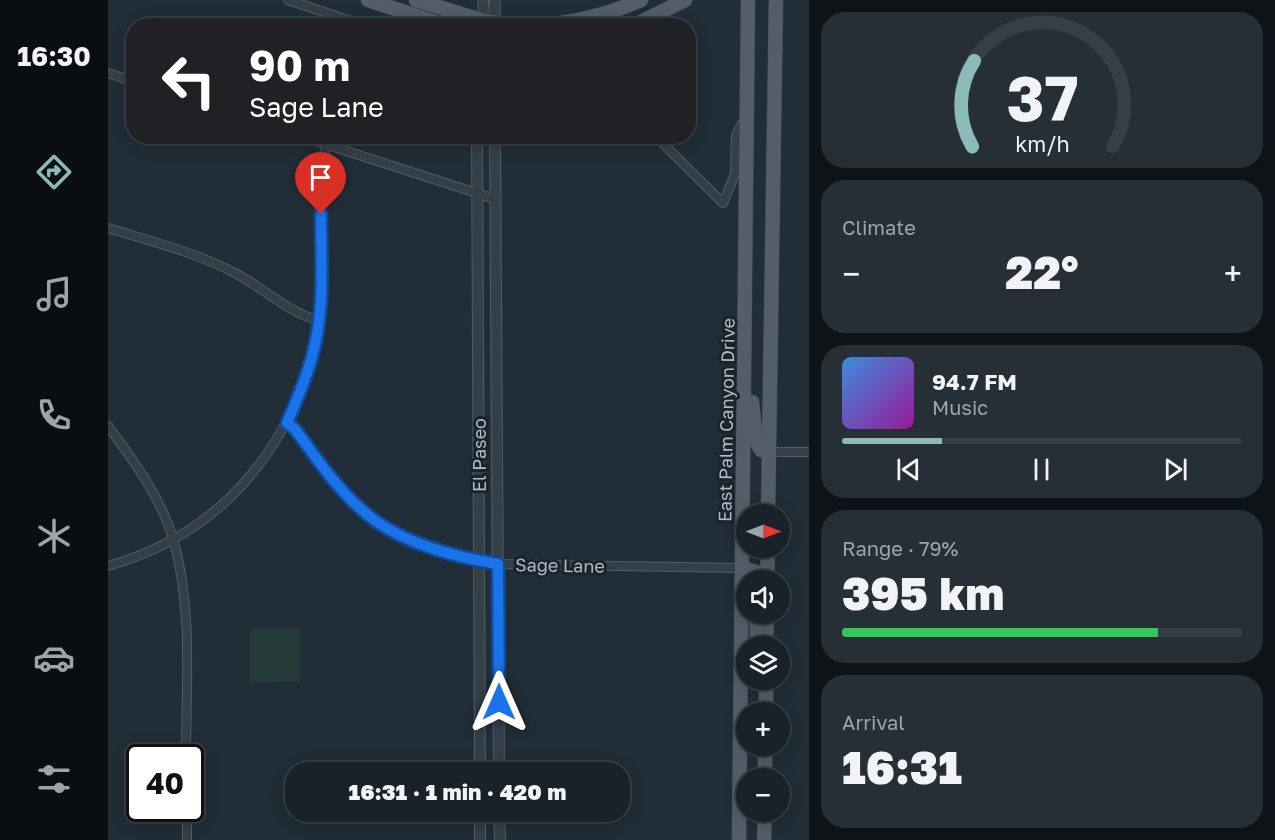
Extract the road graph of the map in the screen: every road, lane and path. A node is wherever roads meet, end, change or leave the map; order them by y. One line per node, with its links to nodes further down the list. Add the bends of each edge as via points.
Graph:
1 (288, 0): 11 (street)
2 (368, 0): 12 (main road)
3 (416, 0): 13 (main road)
4 (476, 0): 14 (street)
5 (483, 0): 15 (street)
6 (495, 0): 16 (street)
7 (641, 0): 17 (main road)
8 (685, 0): 18 (main road)
9 (748, 0): 21 (main road, East Palm Canyon Drive)
10 (776, 0): 34 (main road)
11 (342, 18)
12 (423, 18)
13 (470, 18)
14 (483, 18)
15 (485, 18)
16 (487, 18)
17 (590, 18)
18 (649, 18)
19 (108, 74): 20 (street)
20 (126, 80)
21 (747, 116): 25 (street, via 736,135 735,174 723,203); 31 (main road, East Palm Canyon Drive)
22 (323, 144): 26 (street)
23 (477, 144): 27 (street, El Paseo)
24 (495, 144): 28 (street, El Paseo)
25 (663, 144)
26 (326, 145): 27 (street); 30 (street, via 320,168)
27 (477, 193): 28 (street); 38 (street, El Paseo)
28 (495, 199): 39 (street, El Paseo)
29 (108, 228): 30 (street, via 235,273 301,316)
30 (320, 321): 32 (street, via 313,353)
31 (745, 362): 34 (main road, via 756,441 761,450); 41 (main road, East Palm Canyon Drive)
32 (287, 423): 37 (street, via 265,459 228,500); 38 (street, Sage Lane, via 331,479 378,523 418,543)
33 (108, 426): 37 (street, via 133,460)
34 (769, 452): 35 (street); 36 (main road)
35 (808, 452)
36 (768, 504)
37 (173, 540): 40 (street); 43 (street, via 182,580 186,639)
38 (480, 561): 39 (street, Sage Lane); 44 (street, El Paseo)
39 (498, 564): 41 (street, Sage Lane); 45 (street, El Paseo)
40 (108, 566)
41 (742, 568): 42 (main road); 53 (main road, East Palm Canyon Drive)
42 (749, 570)
43 (186, 744)
44 (480, 762)
45 (499, 762)
46 (187, 822): 50 (street)
47 (480, 822): 51 (street)
48 (499, 822): 52 (street)
49 (765, 822): 54 (main road)
50 (187, 840)
51 (480, 840)
52 (500, 840)
53 (739, 840)
54 (764, 840)

